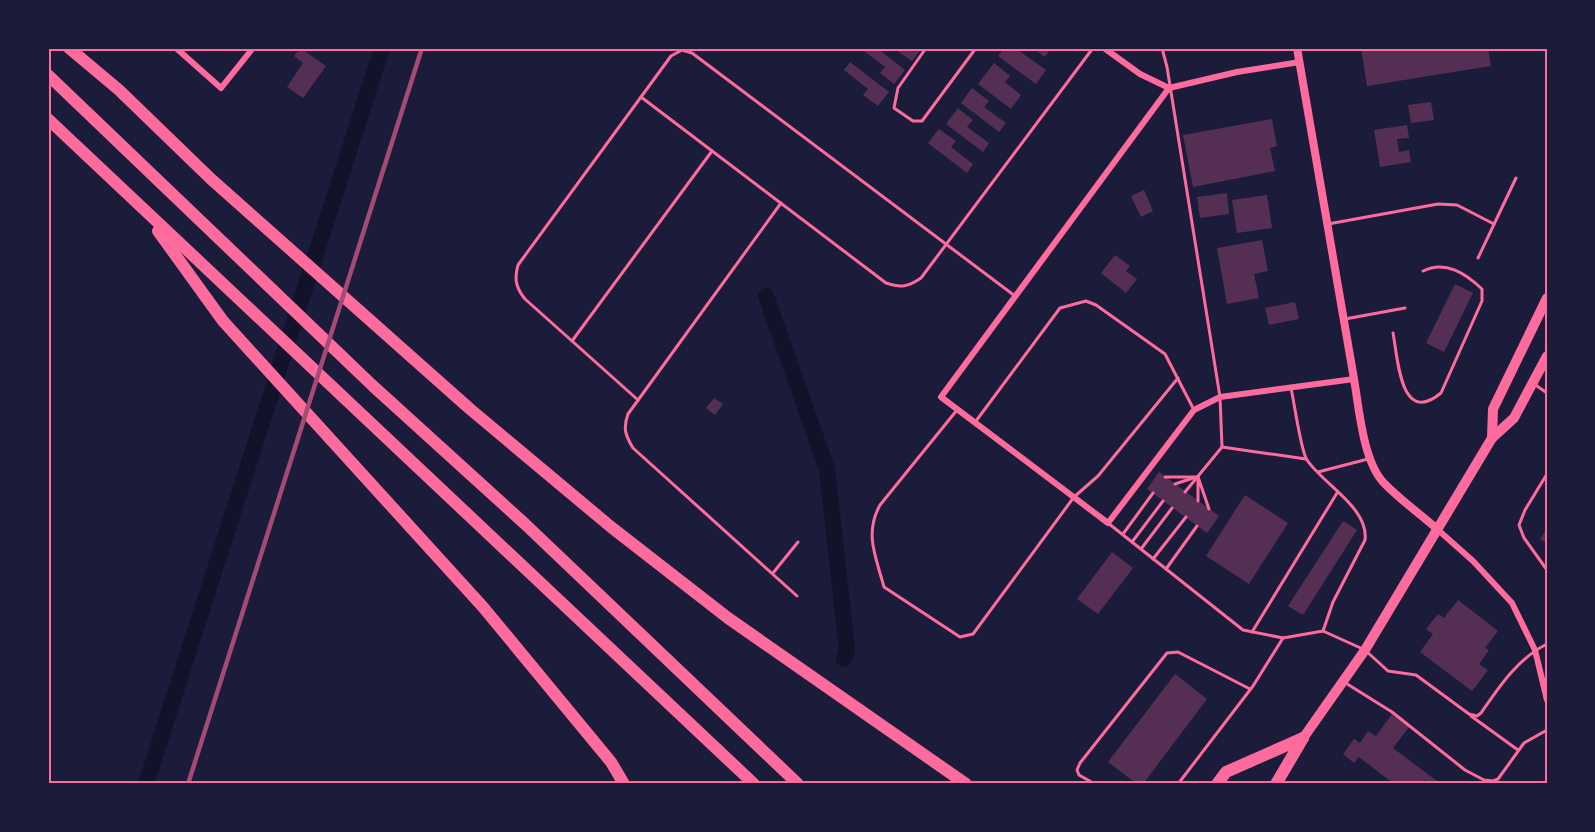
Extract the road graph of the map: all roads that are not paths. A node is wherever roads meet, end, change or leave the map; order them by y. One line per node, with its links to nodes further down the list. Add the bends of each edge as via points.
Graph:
1 (69, 48): 83 (highway, via 470,409 610,527 728,618)
2 (176, 48): 3 (street, via 221,88)
3 (253, 48)
4 (926, 48): 5 (lane, via 898,87 894,108 913,121 922,121)
5 (976, 48)
6 (1093, 48): 21 (lane)
7 (1104, 48): 12 (street, via 1140,74)
8 (1162, 48): 12 (lane)
9 (1297, 48): 10 (street)
10 (1300, 62): 12 (street); 19 (street)
11 (48, 75): 88 (highway)
12 (1169, 88): 24 (street); 36 (lane)
13 (641, 97): 15 (lane); 21 (lane, via 671,56 682,50 692,53); 29 (lane, via 518,265 518,291)
14 (48, 119): 18 (highway)
15 (712, 151): 17 (lane); 29 (lane)
16 (1516, 178): 20 (lane)
17 (781, 203): 21 (lane, via 886,283 898,287 921,278); 37 (lane)
18 (141, 207): 86 (highway, via 223,321 483,607 611,762); 87 (highway)
19 (1328, 224): 20 (lane, via 1438,204 1457,205); 27 (street)
20 (1494, 224): 22 (lane)
21 (946, 244): 24 (lane)
22 (1478, 258)
23 (1423, 271): 28 (lane, via 1434,265 1446,266 1472,279 1482,289 1482,301 1441,393 1431,401 1420,403 1410,399 1403,388)
24 (1015, 296): 38 (street, via 941,397)
25 (1547, 298): 41 (main road, via 1493,409)
26 (1405, 309): 27 (lane)
27 (1344, 320): 32 (street)
28 (1393, 333)
29 (572, 341): 37 (lane)
30 (1547, 356): 33 (main road)
31 (1178, 378): 39 (lane); 40 (lane, via 1164,354 1096,304 1086,301 1060,308); 53 (lane, via 1098,476)
32 (1354, 379): 34 (street); 44 (street)
33 (1533, 383): 35 (lane); 41 (main road, via 1514,418)
34 (1291, 388): 36 (street); 43 (lane)
35 (1547, 393)
36 (1220, 397): 39 (street); 42 (lane)
37 (638, 400): 69 (lane, via 624,425 633,448)
38 (957, 410): 40 (street); 53 (lane, via 873,518 872,539 884,587 960,638 974,634)
39 (1194, 410): 59 (street)
40 (975, 423): 53 (street)
41 (1492, 438): 61 (main road)
42 (1222, 447): 43 (lane); 48 (lane)
43 (1305, 459): 45 (lane)
44 (1370, 459): 45 (lane); 61 (street, via 1382,481)
45 (1318, 472): 51 (lane)
46 (1547, 474): 68 (lane, via 1519,525)
47 (1165, 477): 48 (lane)
48 (1198, 477): 49 (lane); 50 (lane); 55 (lane); 57 (lane)
49 (1175, 484)
50 (1185, 492)
51 (1337, 492): 71 (lane, via 1361,517 1365,540 1333,602); 72 (lane)
52 (1153, 493): 62 (lane)
53 (1074, 497): 59 (street)
54 (1163, 501): 64 (lane)
55 (1198, 501)
56 (1172, 508): 65 (lane)
57 (1209, 509)
58 (1186, 517): 66 (lane)
59 (1108, 523): 62 (lane)
60 (1197, 526): 67 (lane)
61 (1437, 529): 75 (main road); 76 (street, via 1512,603)
62 (1123, 534): 64 (lane)
63 (798, 542): 69 (lane)
64 (1132, 542): 65 (lane)
65 (1141, 549): 66 (lane)
66 (1153, 559): 67 (lane)
67 (1166, 569): 72 (lane, via 1242,630)
68 (1547, 570)
69 (772, 574): 70 (lane)
70 (797, 596)
71 (1323, 631): 73 (lane); 75 (lane)
72 (1252, 632): 73 (lane)
73 (1283, 638): 78 (lane)
74 (1547, 644): 76 (lane)
75 (1365, 650): 77 (main road); 80 (lane, via 1388,671 1416,675)
76 (1535, 650): 79 (street); 80 (lane, via 1503,681 1481,713)
77 (1343, 681): 82 (main road); 85 (lane)
78 (1250, 690): 91 (lane, via 1178,652 1167,653 1080,764 1079,776); 92 (lane)
79 (1547, 700)
80 (1469, 714): 84 (lane)
81 (1547, 730): 84 (lane, via 1530,738)
82 (1303, 738): 93 (highway, via 1226,772); 94 (main road); 95 (highway)
83 (913, 747): 89 (highway); 90 (highway)
84 (1518, 750): 85 (lane, via 1498,779)
85 (1484, 780): 96 (lane)
86 (624, 784)
87 (754, 784)
88 (798, 784)
89 (953, 784)
90 (966, 784)
91 (1095, 784)
92 (1178, 784)
93 (1216, 784)
94 (1269, 784)
95 (1276, 784)
96 (1489, 784)

